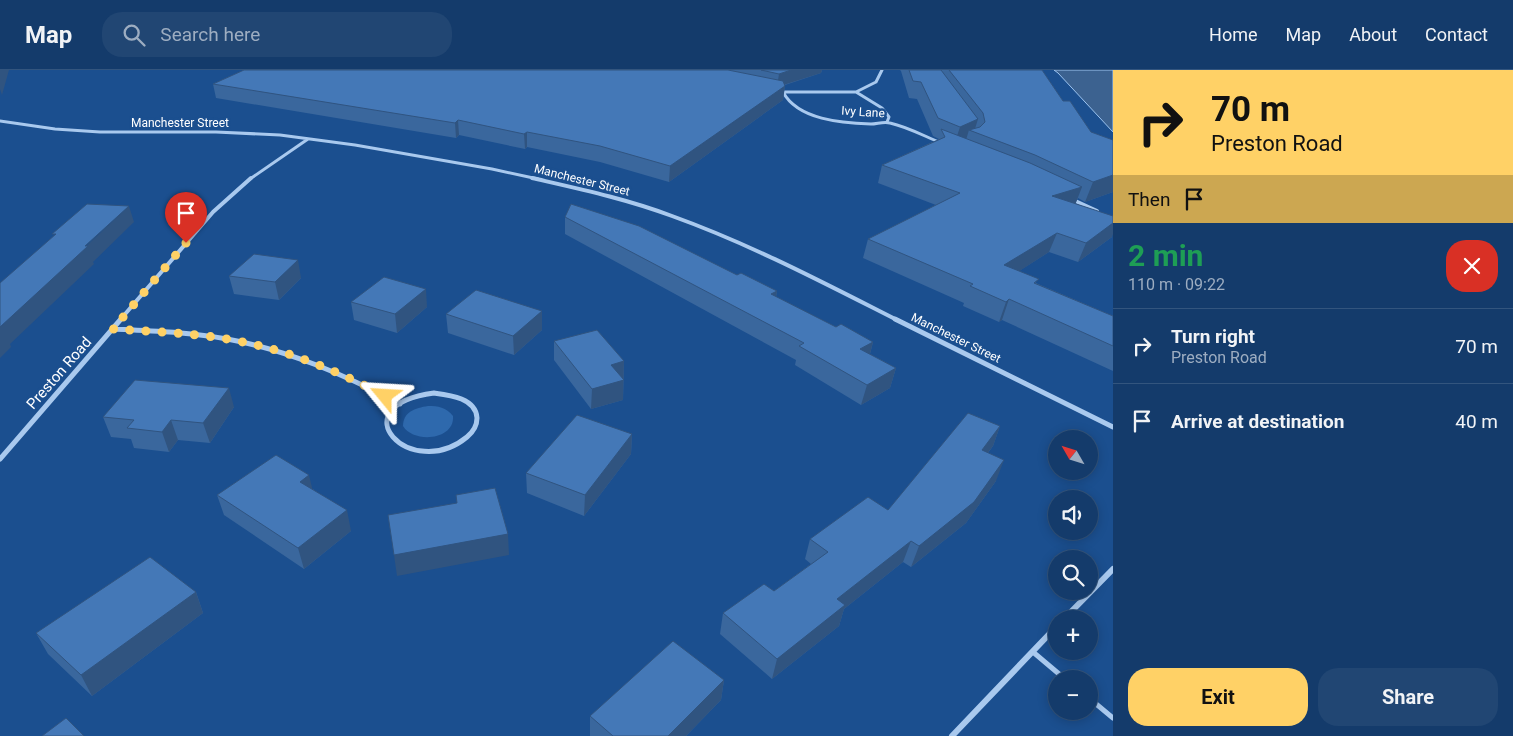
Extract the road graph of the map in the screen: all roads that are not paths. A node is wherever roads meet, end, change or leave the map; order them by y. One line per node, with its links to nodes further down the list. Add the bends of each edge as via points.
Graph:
1 (882, 70): 4 (street, via 876,83)
2 (777, 91): 3 (street, Ivy Lane)
3 (783, 92): 4 (street, Ivy Lane); 6 (street, Ivy Lane, via 789,103 830,119 863,124)
4 (856, 92): 6 (street, via 882,108 889,117)
5 (0, 121): 7 (street, Manchester Street, via 100,132 262,133)
6 (888, 122): 8 (street, Ivy Lane)
7 (309, 138): 11 (street, Preston Road, via 254,176 213,212); 13 (street, Manchester Street, via 542,179 673,216 756,250)
8 (948, 145)
9 (1064, 195): 10 (street)
10 (1105, 215)
11 (113, 329): 12 (street, via 195,334 242,341 324,367); 14 (street, Preston Road)
12 (400, 404): 12 (street, via 391,411 386,429 398,444 408,448 432,451 456,445 477,426 476,410 454,395 434,393)
13 (1113, 427)
14 (0, 459)
15 (1113, 569): 16 (street)
16 (1073, 610)
17 (1048, 635): 18 (street)
18 (1032, 652): 19 (lane); 22 (street)
19 (1055, 670)
20 (1098, 706): 21 (lane)
21 (1113, 718)
22 (952, 736)

